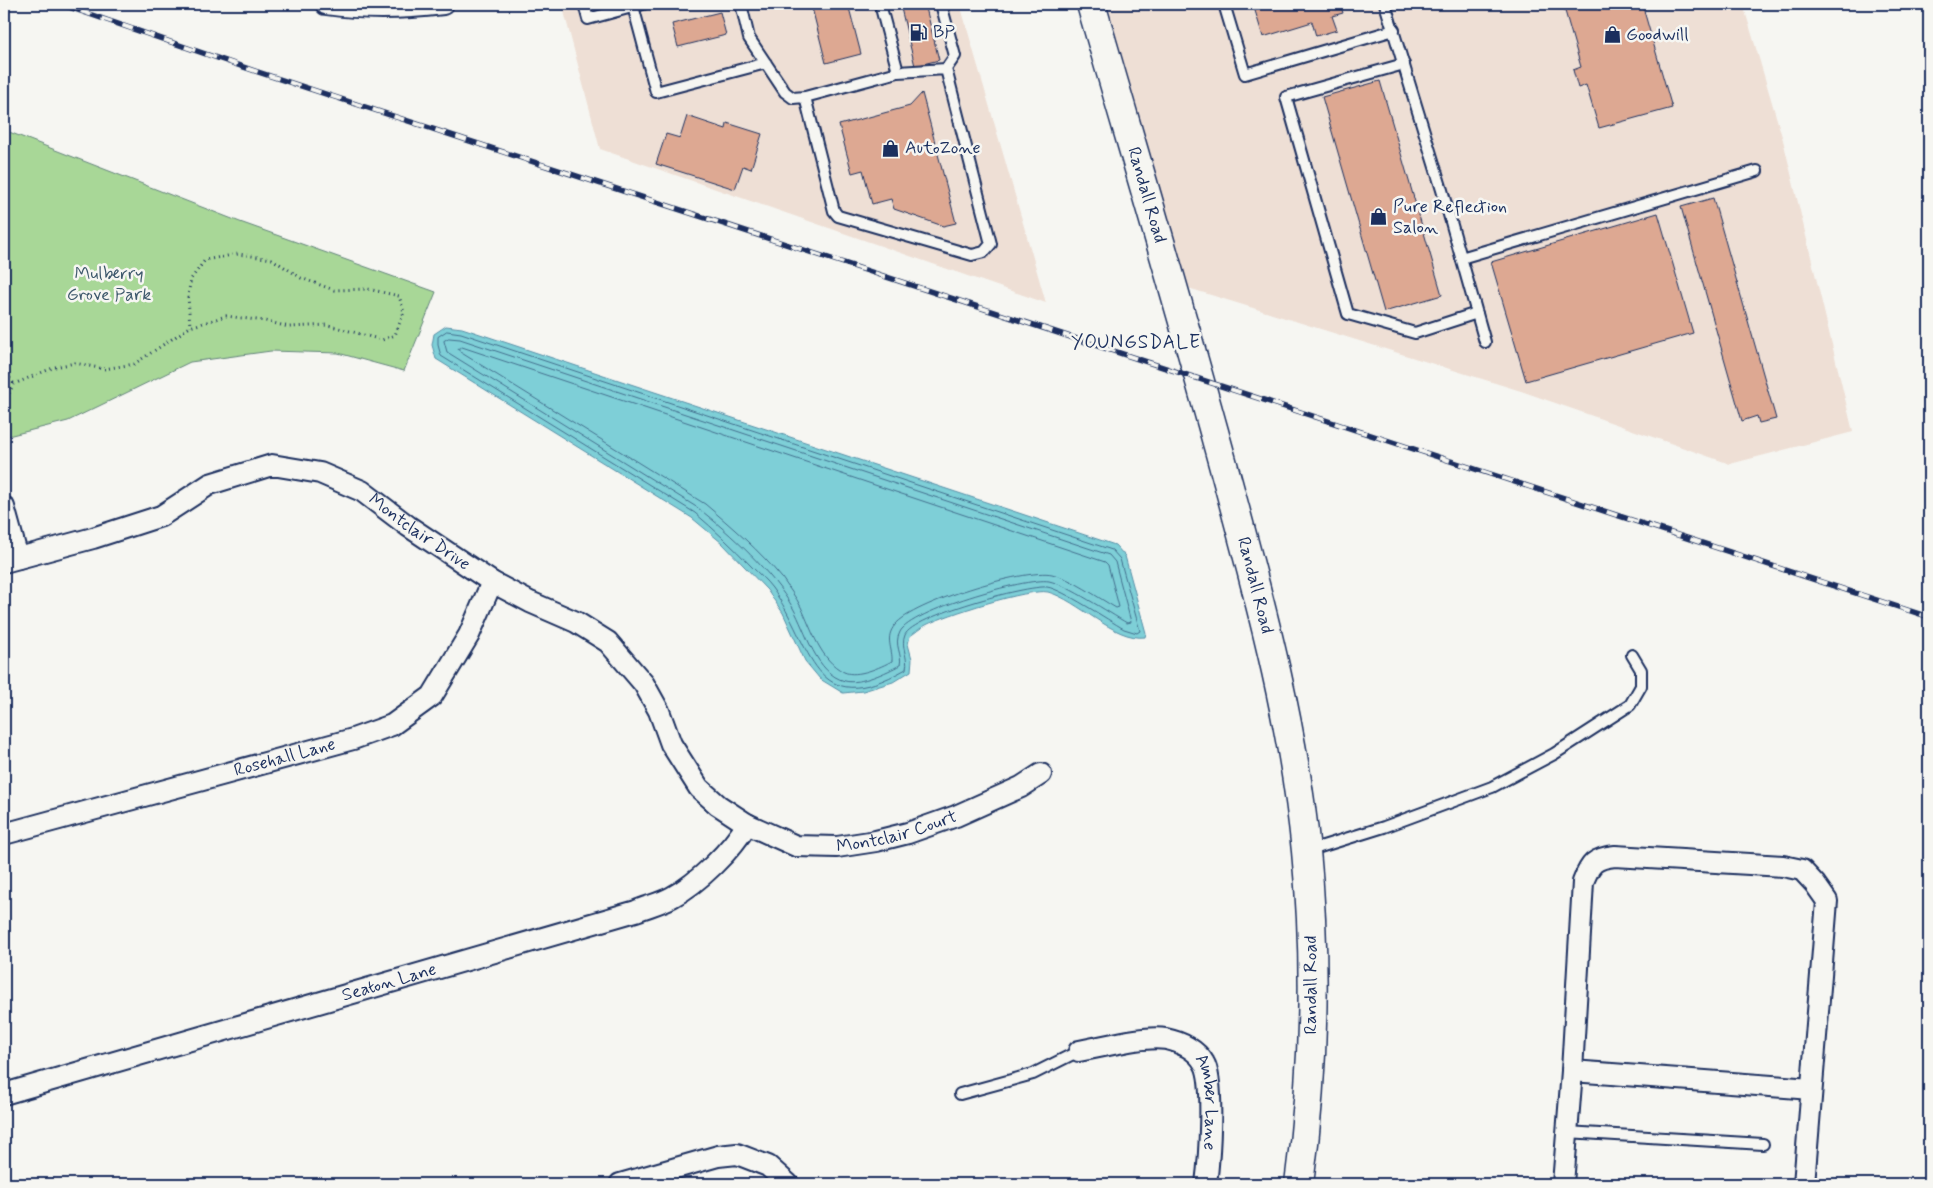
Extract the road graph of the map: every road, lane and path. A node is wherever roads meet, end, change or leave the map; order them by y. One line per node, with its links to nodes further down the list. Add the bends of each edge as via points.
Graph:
1 (326, 4): 2 (street, via 381,10)
2 (443, 4)
3 (584, 4): 10 (lane, via 588,18)
4 (741, 4): 12 (lane, via 749,38)
5 (880, 4): 15 (lane)
6 (941, 4): 14 (lane, via 954,56)
7 (1091, 4): 32 (main road, Randall Road, via 1200,380 1262,610 1290,734)
8 (1224, 4): 11 (lane, via 1244,74)
9 (1385, 4): 11 (lane)
10 (638, 5): 12 (lane, via 656,92)
11 (1394, 30): 13 (lane)
12 (766, 63): 16 (lane, via 785,92 793,98)
13 (1404, 64): 18 (lane); 19 (lane, via 1286,97 1348,314 1415,333)
14 (946, 69): 15 (lane); 16 (lane, via 991,244 984,252 972,255 838,216 834,211)
15 (898, 72): 16 (lane)
16 (806, 98)
17 (1757, 171): 18 (lane)
18 (1461, 258): 19 (lane)
19 (1477, 313): 21 (lane)
20 (190, 327): 20 (path, via 226,316 289,327 328,325 382,340 395,335 404,312 399,296 368,290 334,290 301,278 272,260 238,254 205,260 191,279 188,295); 23 (path, via 134,364 104,369 75,363)
21 (1485, 342)
22 (4, 370): 23 (path)
23 (14, 384): 24 (path)
24 (4, 402)
25 (4, 507): 26 (street)
26 (11, 560): 27 (street, Montclair Drive, via 161,516 210,484 272,465 320,473 362,491)
27 (492, 582): 30 (street, Montclair Drive, via 576,622 608,642 644,684 660,711 672,744 699,788); 31 (street, Rosehall Lane, via 469,635 432,696 392,725 353,739)
28 (1632, 655): 32 (lane, via 1641,670 1641,686 1630,705 1554,754 1492,787 1384,827)
29 (1041, 774): 30 (street, Montclair Court, via 1021,787 956,816 876,841 837,847 796,846)
30 (747, 824): 36 (street, Seaton Lane, via 722,855 693,882 672,897 636,911)
31 (4, 834)
32 (1306, 851): 43 (main road, Randall Road, via 1312,925 1312,999 1307,1117)
33 (1079, 1051): 37 (lane, via 1033,1074); 42 (street, Amber Lane, via 1145,1039 1166,1039 1192,1049 1204,1063 1209,1077)
34 (1572, 1071): 35 (street); 35 (street, via 1583,882 1588,867 1602,857 1615,856 1783,866 1802,870 1827,901); 38 (street)
35 (1811, 1089): 45 (street)
36 (4, 1094)
37 (960, 1094)
38 (1567, 1132): 39 (lane); 44 (street)
39 (1762, 1144)
40 (620, 1184): 41 (street, via 718,1156 737,1154 768,1166)
41 (788, 1184)
42 (1206, 1184)
43 (1299, 1184)
44 (1563, 1184)
45 (1804, 1184)

